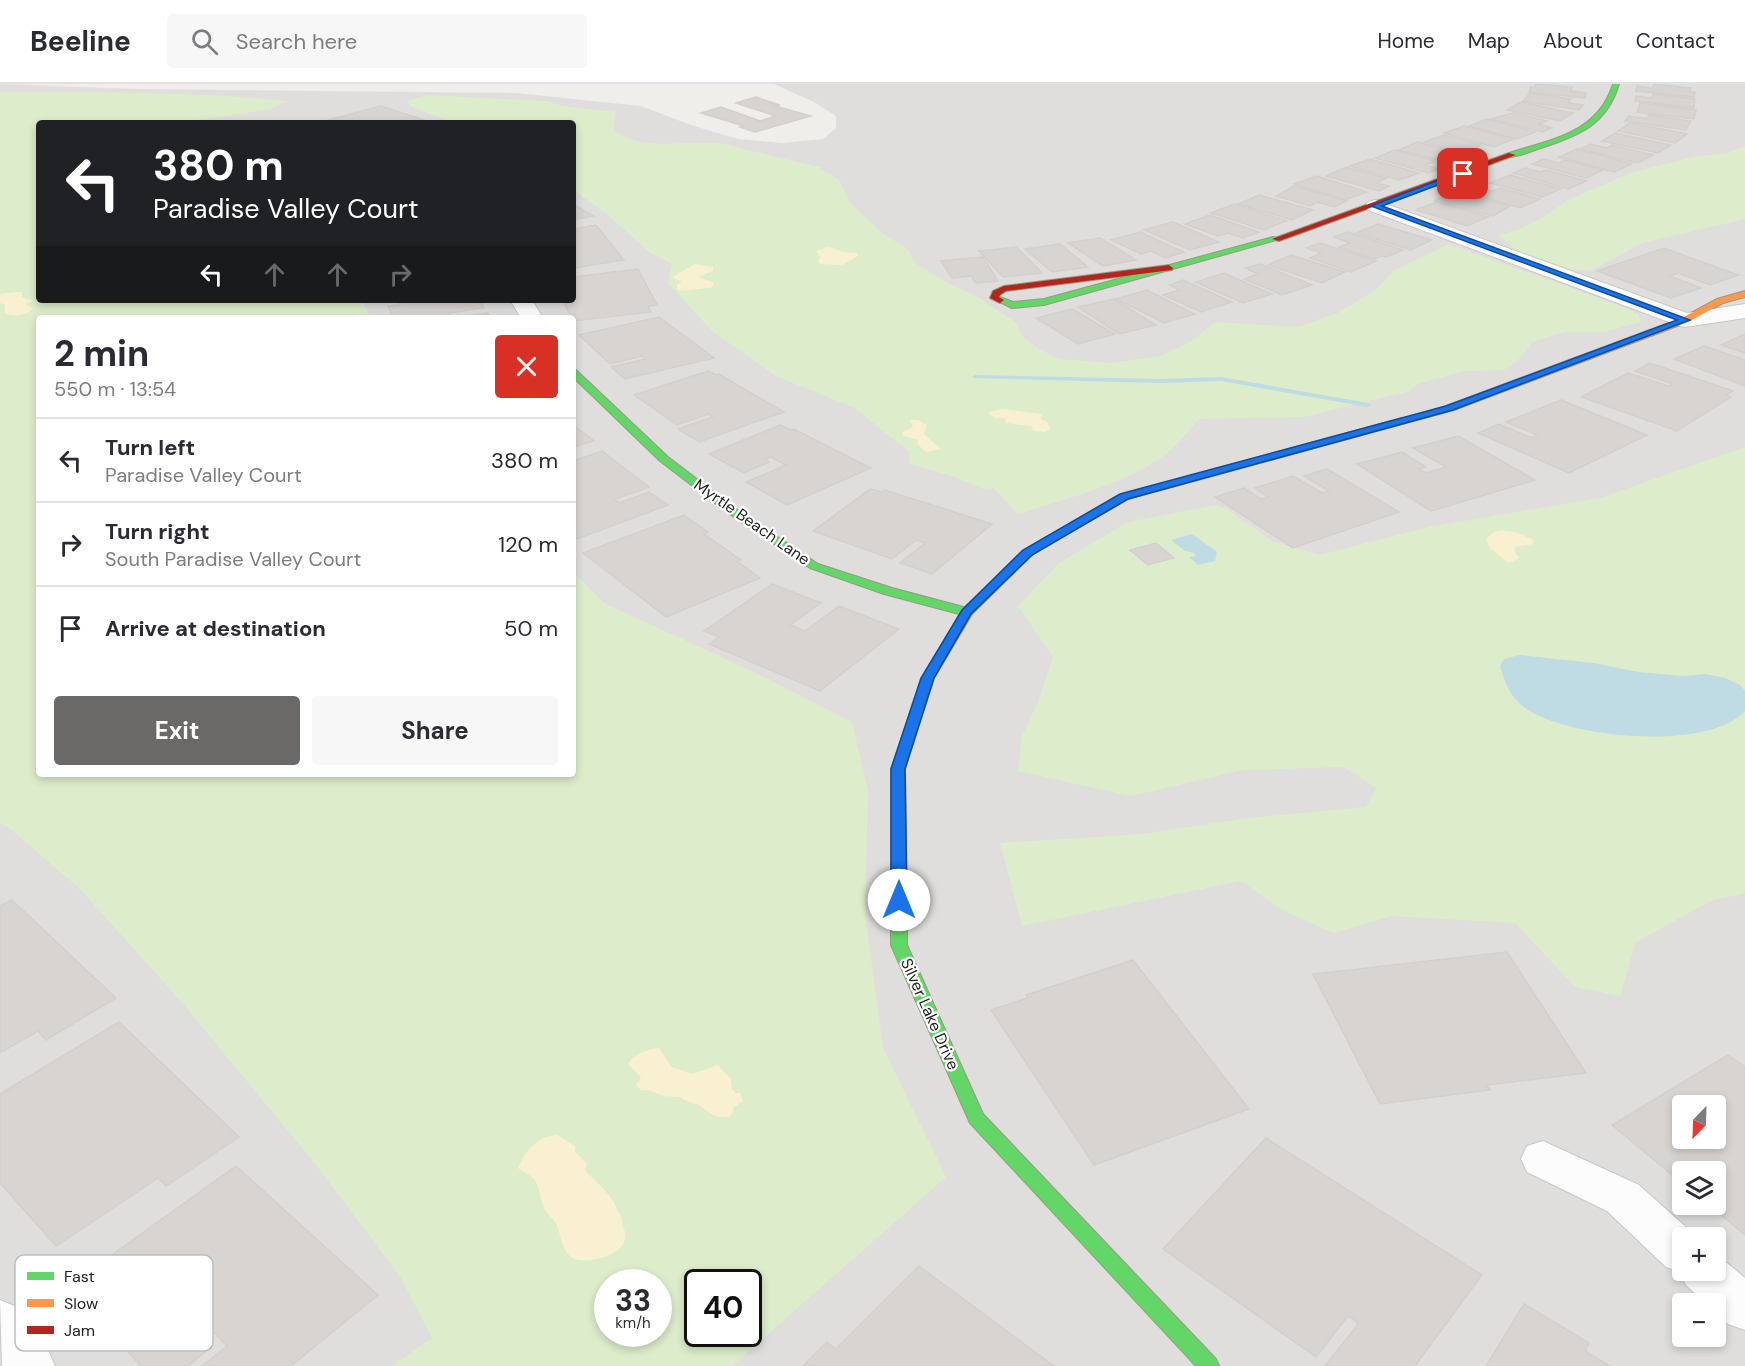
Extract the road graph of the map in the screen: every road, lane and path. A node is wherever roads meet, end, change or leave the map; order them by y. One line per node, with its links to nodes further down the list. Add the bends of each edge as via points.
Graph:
1 (1610, 88): 2 (street, via 1610,103 1594,122 1575,132)
2 (1375, 206): 3 (street, via 1289,236); 6 (street)
3 (1169, 268): 3 (street, via 1004,289 994,298 1027,306)
4 (1745, 294): 6 (street, Silver Lake Drive, via 1720,301)
5 (1745, 311): 6 (street, Silver Lake Drive)
6 (1685, 320): 8 (street, Silver Lake Drive, via 1450,408 1124,497 1028,552)
7 (576, 375): 8 (street, Myrtle Beach Lane, via 664,459 814,566)
8 (966, 612): 17 (street, Silver Lake Drive, via 928,678 898,769 899,945 976,1118)
9 (1543, 1159): 10 (street, via 1623,1198)
10 (1672, 1242)
11 (1715, 1281): 12 (street)
12 (1745, 1309)
13 (0, 1322): 14 (street)
14 (15, 1344)
15 (20, 1351): 16 (street)
16 (30, 1366)
17 (1209, 1366)

